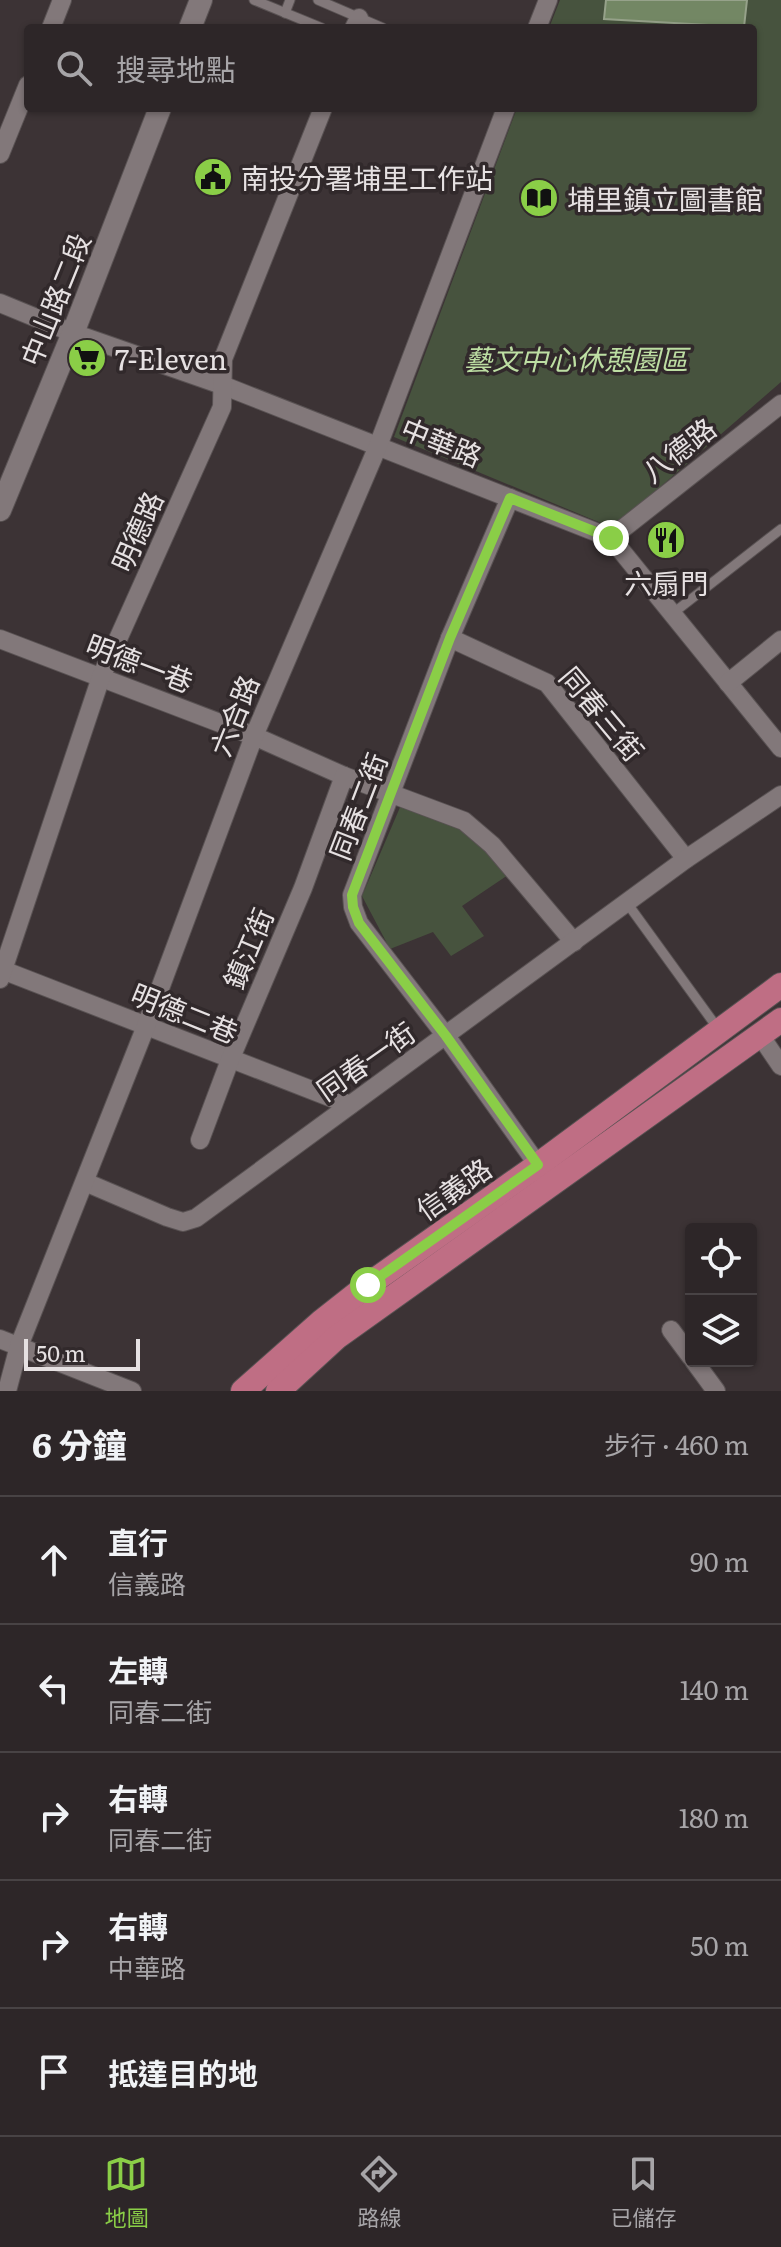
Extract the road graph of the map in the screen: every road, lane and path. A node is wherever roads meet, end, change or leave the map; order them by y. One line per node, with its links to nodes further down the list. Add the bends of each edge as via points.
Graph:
1 (62, 0): 9 (street)
2 (201, 0): 10 (street)
3 (254, 0): 7 (lane)
4 (290, 0): 7 (lane)
5 (318, 0): 8 (lane)
6 (548, 0): 12 (street)
7 (285, 13): 11 (lane)
8 (356, 23)
9 (53, 24)
10 (192, 24)
11 (312, 24)
12 (539, 24)
13 (24, 95): 17 (street)
14 (158, 112): 19 (street, 中山路二段)
15 (321, 112): 20 (street, 明德路, via 223,359)
16 (504, 112): 22 (street, 六合路)
17 (0, 154)
18 (0, 303): 19 (street, 中華路)
19 (73, 333): 20 (street, 中華路); 24 (street, 中山路二段)
20 (222, 385): 22 (street, 中華路); 31 (street, 明德路, via 222,407)
21 (781, 404): 26 (street, 八德路)
22 (378, 446): 23 (street, 中華路); 33 (street, 六合路)
23 (510, 498): 26 (street, 中華路); 28 (street, 同春二街)
24 (0, 510)
25 (781, 529): 27 (lane)
26 (611, 538): 27 (street, 中華路)
27 (672, 614): 32 (street, 中華路)
28 (450, 638): 36 (street, 同春二街); 38 (street, 同春三街, via 547,683)
29 (0, 639): 31 (street, 明德一巷)
30 (781, 640): 32 (street)
31 (101, 677): 33 (street, 明德一巷); 41 (street, 明德路)
32 (728, 683): 34 (street, 中華路)
33 (254, 736): 35 (street, 明德一巷); 44 (street, 六合路)
34 (781, 748)
35 (344, 776): 36 (street, 明德一巷); 48 (street, 鎮江街)
36 (392, 794): 40 (street, 明德一巷, via 464,821 492,845); 47 (street, 同春二街, via 352,895 353,907 359,923)
37 (781, 795): 38 (street, 同春一街)
38 (686, 859): 39 (street, 同春一街)
39 (627, 903): 40 (street, 同春一街); 45 (lane)
40 (574, 942): 47 (street, 同春一街)
41 (1, 973): 44 (street, 明德二巷)
42 (781, 985): 45 (main road, 信義路)
43 (781, 1020): 46 (main road, 信義路)
44 (146, 1026): 48 (street, 明德二巷); 53 (street, 六合路)
45 (720, 1031): 52 (main road, 信義路)
46 (760, 1035): 49 (street); 52 (main road, 信義路)
47 (446, 1036): 50 (street, 同春一街); 52 (street, 同春二街)
48 (230, 1060): 50 (street, 明德二巷); 51 (street, 鎮江街)
49 (781, 1066)
50 (350, 1105): 53 (street, 同春一街, via 196,1218 183,1222)
51 (200, 1140)
52 (544, 1175): 61 (main road, 信義路, via 368,1285); 62 (main road, 信義路, via 337,1337)
53 (85, 1182): 56 (street, 六合路)
54 (671, 1330): 57 (street)
55 (0, 1339): 56 (street)
56 (19, 1346): 59 (street, 六合路); 60 (street)
57 (685, 1349)
58 (698, 1367): 63 (street)
59 (7, 1391)
60 (132, 1391)
61 (243, 1391)
62 (278, 1391)
63 (716, 1391)

